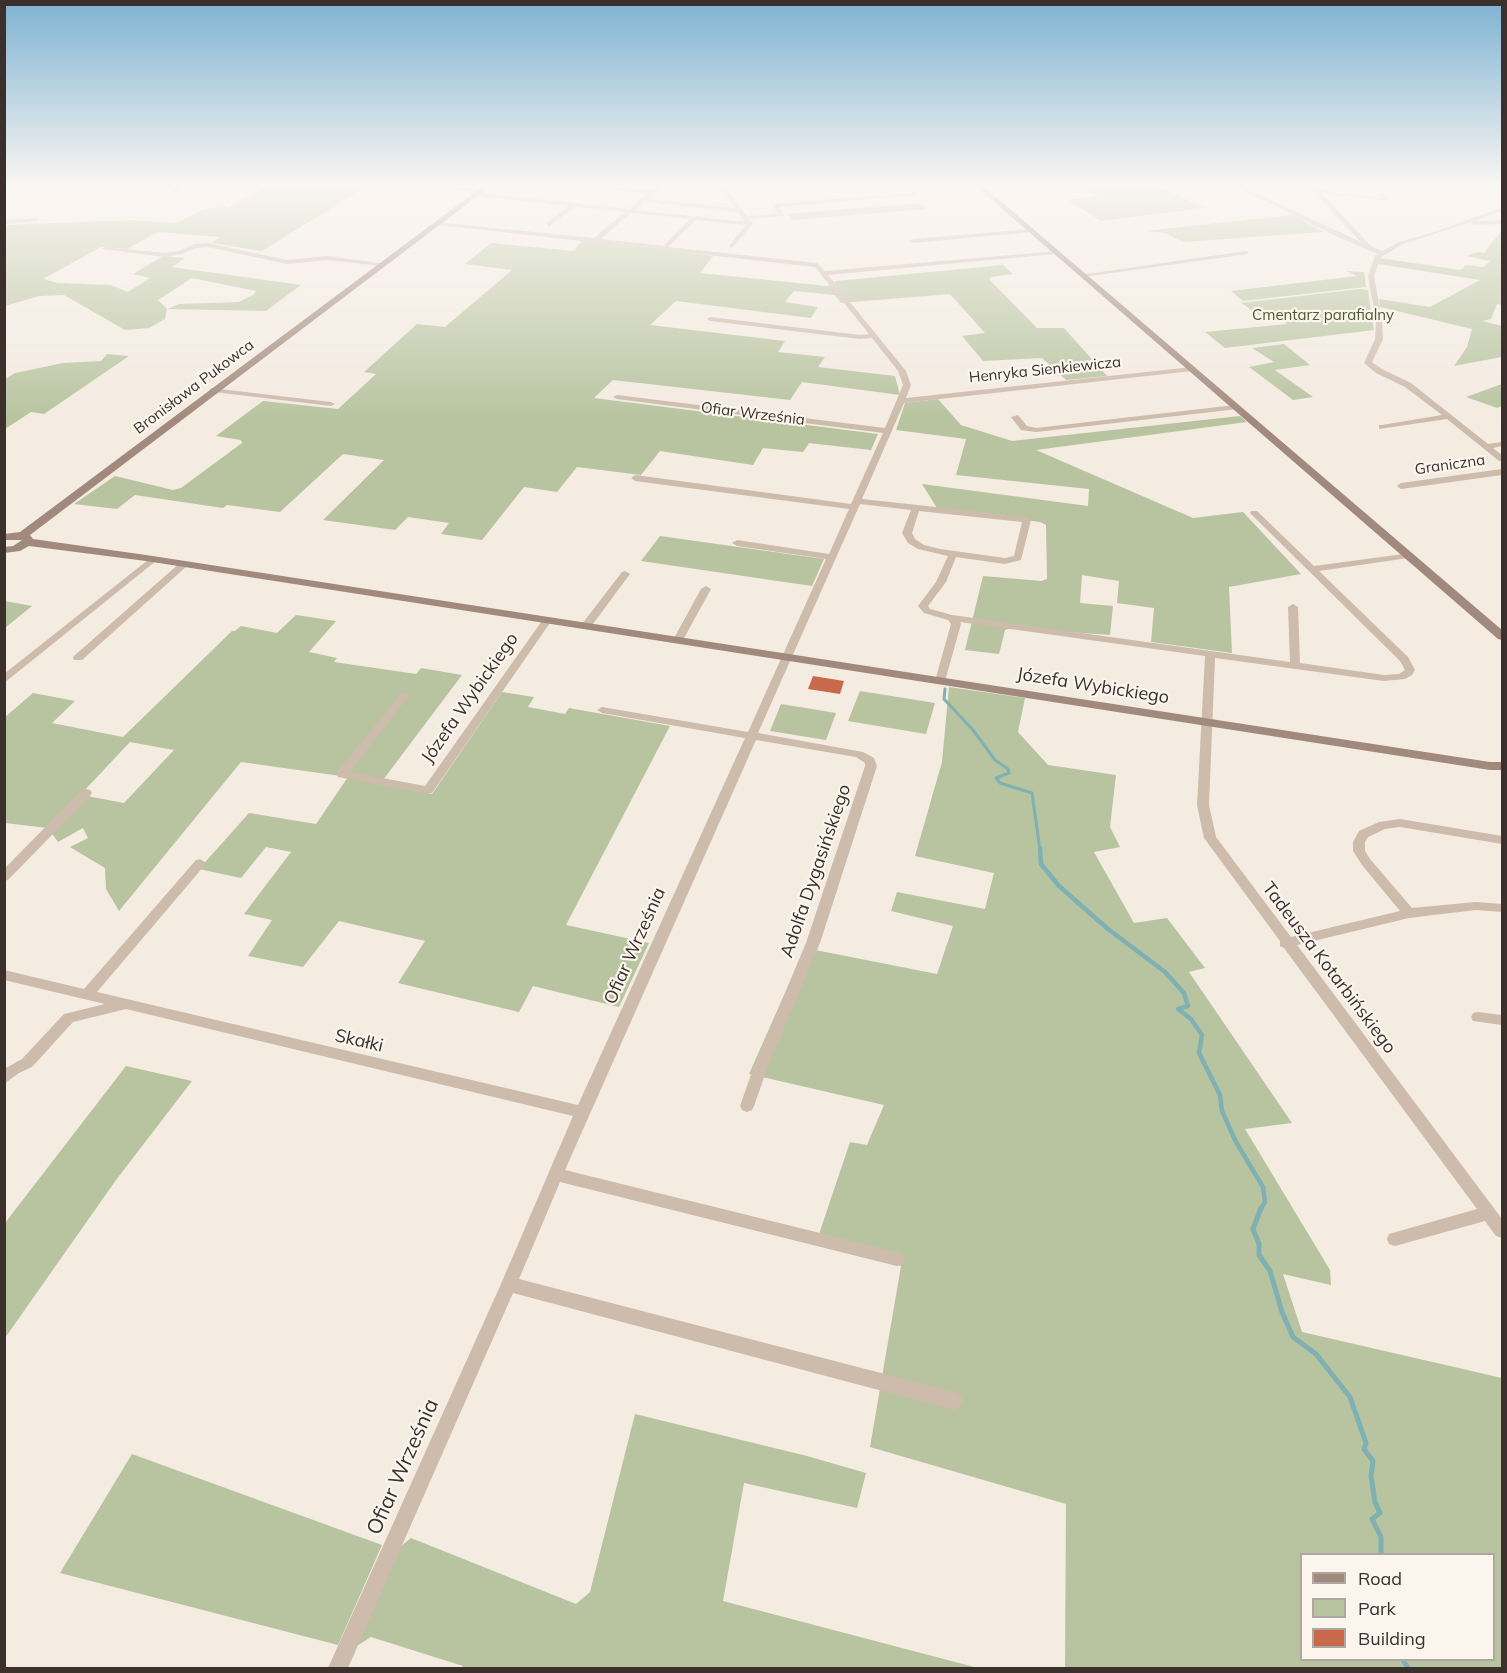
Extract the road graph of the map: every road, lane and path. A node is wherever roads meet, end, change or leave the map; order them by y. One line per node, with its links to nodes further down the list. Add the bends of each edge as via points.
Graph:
1 (383, 264): 12 (street, Bronisława Pukowca)
2 (811, 264): 7 (street)
3 (923, 264): 7 (street)
4 (1071, 264): 8 (street)
5 (1160, 264): 8 (street)
6 (1375, 264): 18 (street, Graniczna, via 1371,276 1379,339 1368,363 1408,385)
7 (824, 273): 10 (street, Ofiar Września)
8 (1083, 274): 11 (street)
9 (710, 319): 10 (street)
10 (873, 336): 14 (street, Ofiar Września, via 902,371 907,385)
11 (1192, 369): 14 (street, Henryka Sienkiewicza); 16 (street)
12 (214, 390): 15 (street); 31 (street, Bronisława Pukowca)
13 (617, 397): 20 (street, Ofiar Września)
14 (901, 401): 20 (street, Ofiar Września)
15 (331, 404)
16 (1235, 407): 17 (street, via 1036,430 1024,428); 35 (street)
17 (1015, 417)
18 (1446, 417): 19 (street); 22 (street, Graniczna)
19 (1382, 427)
20 (888, 431): 27 (street, Ofiar Września)
21 (1503, 444): 22 (street, Graniczna)
22 (1487, 447): 23 (street, Graniczna)
23 (1503, 459)
24 (1503, 472): 26 (street, Graniczna)
25 (635, 478): 27 (street)
26 (1401, 486)
27 (854, 504): 28 (street); 36 (street, Ofiar Września)
28 (916, 508): 34 (street, via 908,526 911,541); 34 (street, via 1027,520 1018,558 1013,561)
29 (1254, 513): 39 (street)
30 (4, 537): 31 (street)
31 (25, 538): 33 (street, via 16,549); 37 (street, Józefa Wybickiego)
32 (737, 543): 36 (street)
33 (4, 550)
34 (953, 554): 43 (street, via 923,609)
35 (1408, 555): 39 (street); 46 (street)
36 (832, 557): 49 (street, Ofiar Września)
37 (153, 559): 38 (street, Józefa Wybickiego); 52 (street)
38 (184, 564): 44 (street, Józefa Wybickiego); 50 (street)
39 (1313, 569): 51 (street, via 1404,659 1410,670 1401,677 1384,678)
40 (625, 574): 45 (street)
41 (706, 589): 47 (street)
42 (1293, 607): 51 (street)
43 (951, 618): 48 (street); 53 (street, via 956,624)
44 (547, 620): 45 (street, Józefa Wybickiego); 54 (street, Józefa Wybickiego, via 428,790 342,774)
45 (586, 626): 47 (street, Józefa Wybickiego)
46 (1503, 636)
47 (678, 640): 49 (street, Józefa Wybickiego)
48 (1209, 654): 51 (street); 56 (street, Tadeusza Kotarbińskiego)
49 (787, 657): 53 (street, Józefa Wybickiego); 57 (street, Ofiar Września)
50 (78, 658)
51 (1295, 665)
52 (4, 680)
53 (940, 681): 56 (street, Józefa Wybickiego)
54 (405, 695)
55 (602, 710): 57 (street)
56 (1206, 722): 58 (street, Józefa Wybickiego); 65 (street, Tadeusza Kotarbińskiego, via 1203,805 1210,838)
57 (752, 735): 72 (street, Adolfa Dygasińskiego, via 859,754 872,766 813,943); 73 (street, Ofiar Września)
58 (1503, 766)
59 (86, 793): 62 (street)
60 (1503, 840): 64 (street, via 1400,823 1363,834 1359,851)
61 (200, 863): 67 (street)
62 (4, 877)
63 (1503, 908): 64 (street, via 1476,906)
64 (1409, 914): 65 (street)
65 (1286, 943): 75 (street, Tadeusza Kotarbińskiego)
66 (4, 975): 67 (street, Skałki)
67 (87, 995): 68 (street, Skałki)
68 (127, 1004): 71 (street, Skałki, via 69,1018 27,1063); 73 (street, Skałki)
69 (1478, 1017): 70 (street)
70 (1503, 1020)
71 (4, 1078)
72 (747, 1106)
73 (582, 1112): 74 (street, Ofiar Września)
74 (557, 1175): 78 (street); 79 (street, Ofiar Września)
75 (1488, 1213): 76 (street, Tadeusza Kotarbińskiego); 77 (street)
76 (1503, 1231)
77 (1395, 1239)
78 (897, 1259)
79 (509, 1284): 80 (street); 81 (street, Ofiar Września)
80 (954, 1401)
81 (338, 1668)

